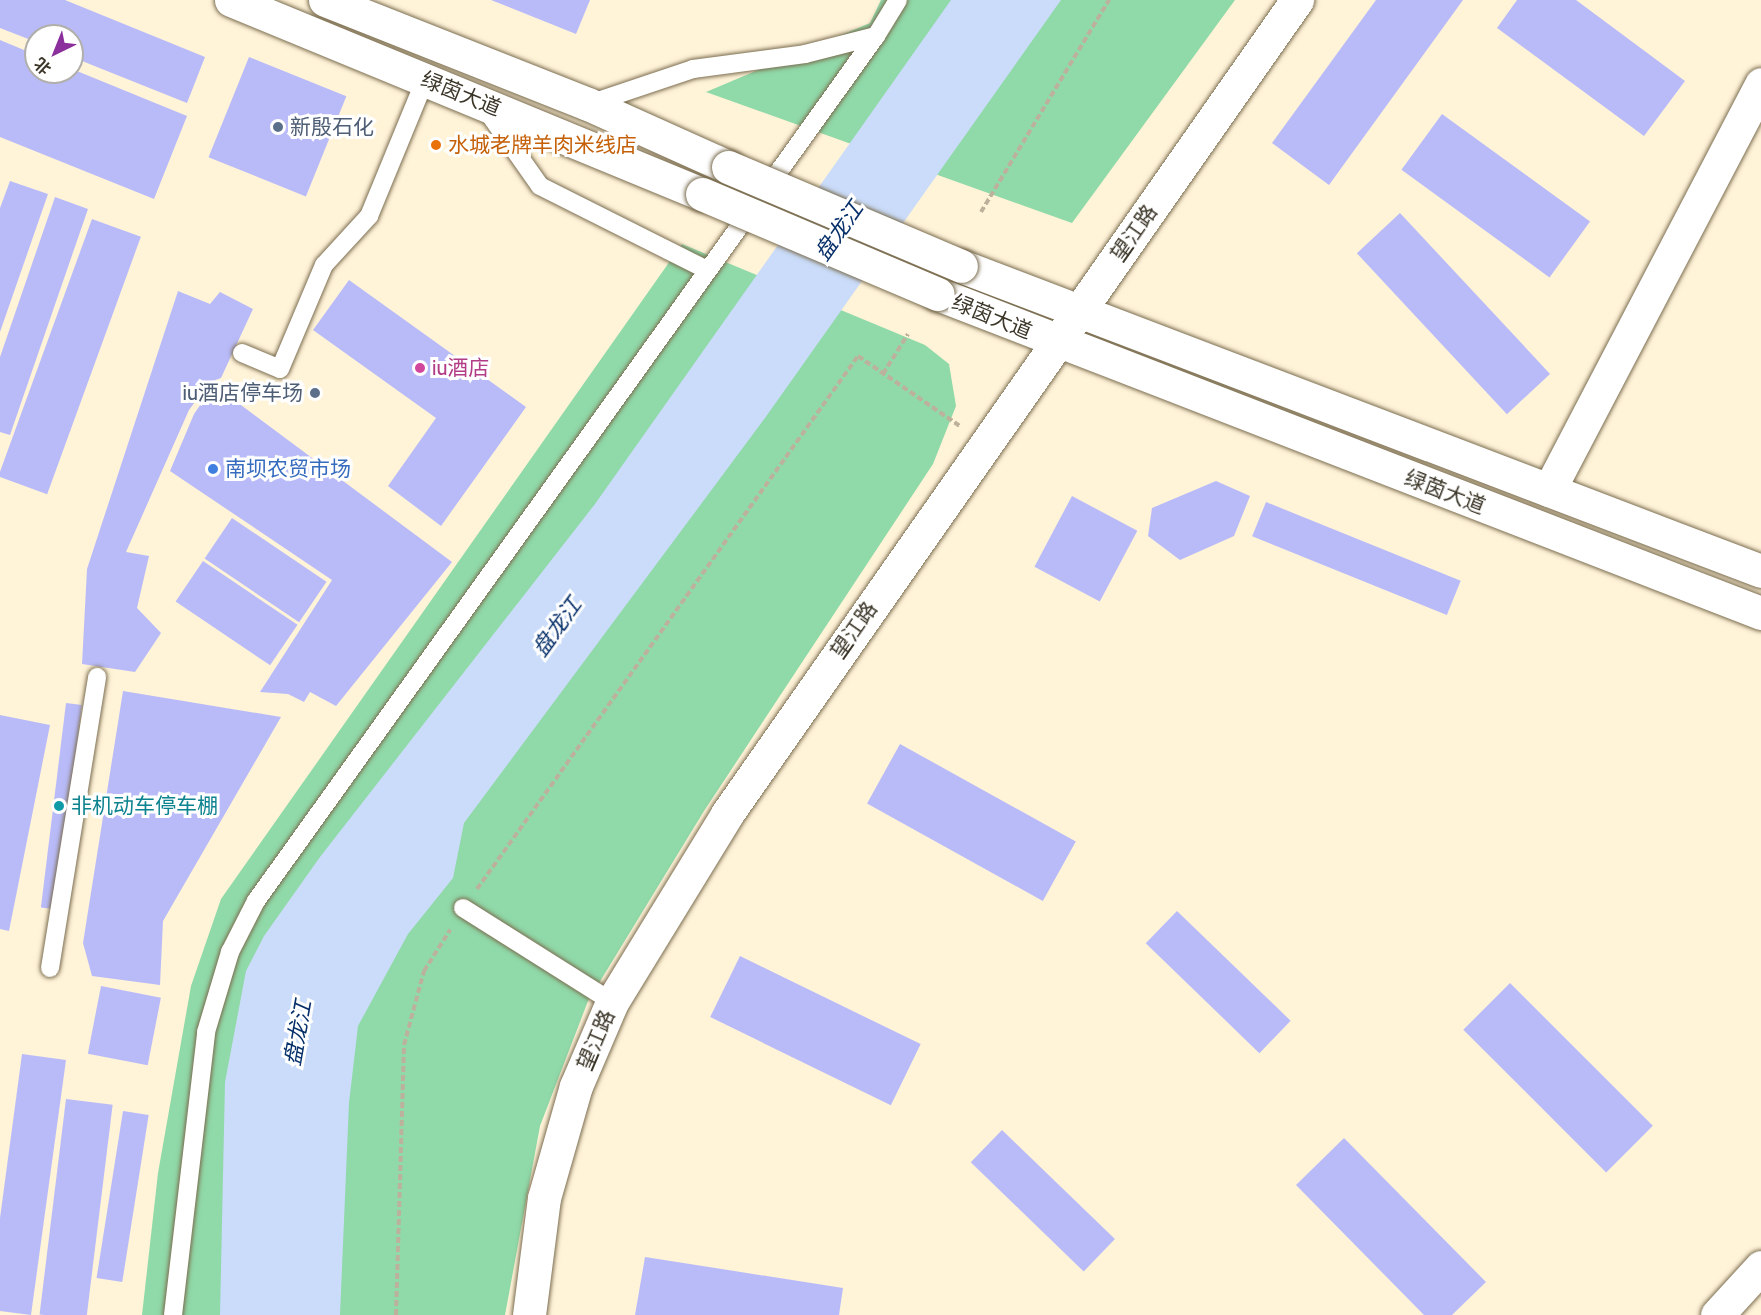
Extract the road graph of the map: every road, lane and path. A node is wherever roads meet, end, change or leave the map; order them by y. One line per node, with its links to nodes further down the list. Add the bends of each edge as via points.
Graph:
1 (231, 0): 7 (main road, 绿茵大道)
2 (325, 0): 10 (main road, 绿茵大道)
3 (897, 0): 6 (lane)
4 (1109, 0): 11 (path)
5 (1297, 0): 13 (main road, 望江路)
6 (876, 36): 10 (lane, via 805,54 693,69); 12 (lane)
7 (425, 80): 9 (main road, 绿茵大道); 16 (lane, via 369,216 324,265 280,369)
8 (1761, 84): 19 (main road)
9 (481, 102): 12 (lane, via 540,186); 15 (main road, 绿茵大道, bridge)
10 (588, 104): 13 (main road, 绿茵大道, bridge, via 961,266)
11 (981, 212)
12 (707, 270): 27 (lane, via 331,793 246,921 230,952 206,1032)
13 (1080, 311): 15 (main road, 望江路); 19 (main road, 绿茵大道)
14 (908, 334): 17 (path)
15 (1058, 344): 18 (main road, 望江路); 21 (main road, 绿茵大道)
16 (242, 353)
17 (883, 374): 18 (path); 23 (path, via 858,356)
18 (984, 442): 25 (main road, 望江路, via 726,814)
19 (1549, 490): 20 (main road, 绿茵大道)
20 (1761, 571)
21 (1761, 613)
22 (97, 677): 24 (lane)
23 (463, 908): 25 (lane); 28 (path, via 424,971 404,1045)
24 (50, 968)
25 (612, 1002): 29 (main road, 望江路, via 576,1086 544,1198)
26 (1761, 1267): 30 (main road)
27 (173, 1315)
28 (396, 1315)
29 (529, 1315)
30 (1718, 1315)

